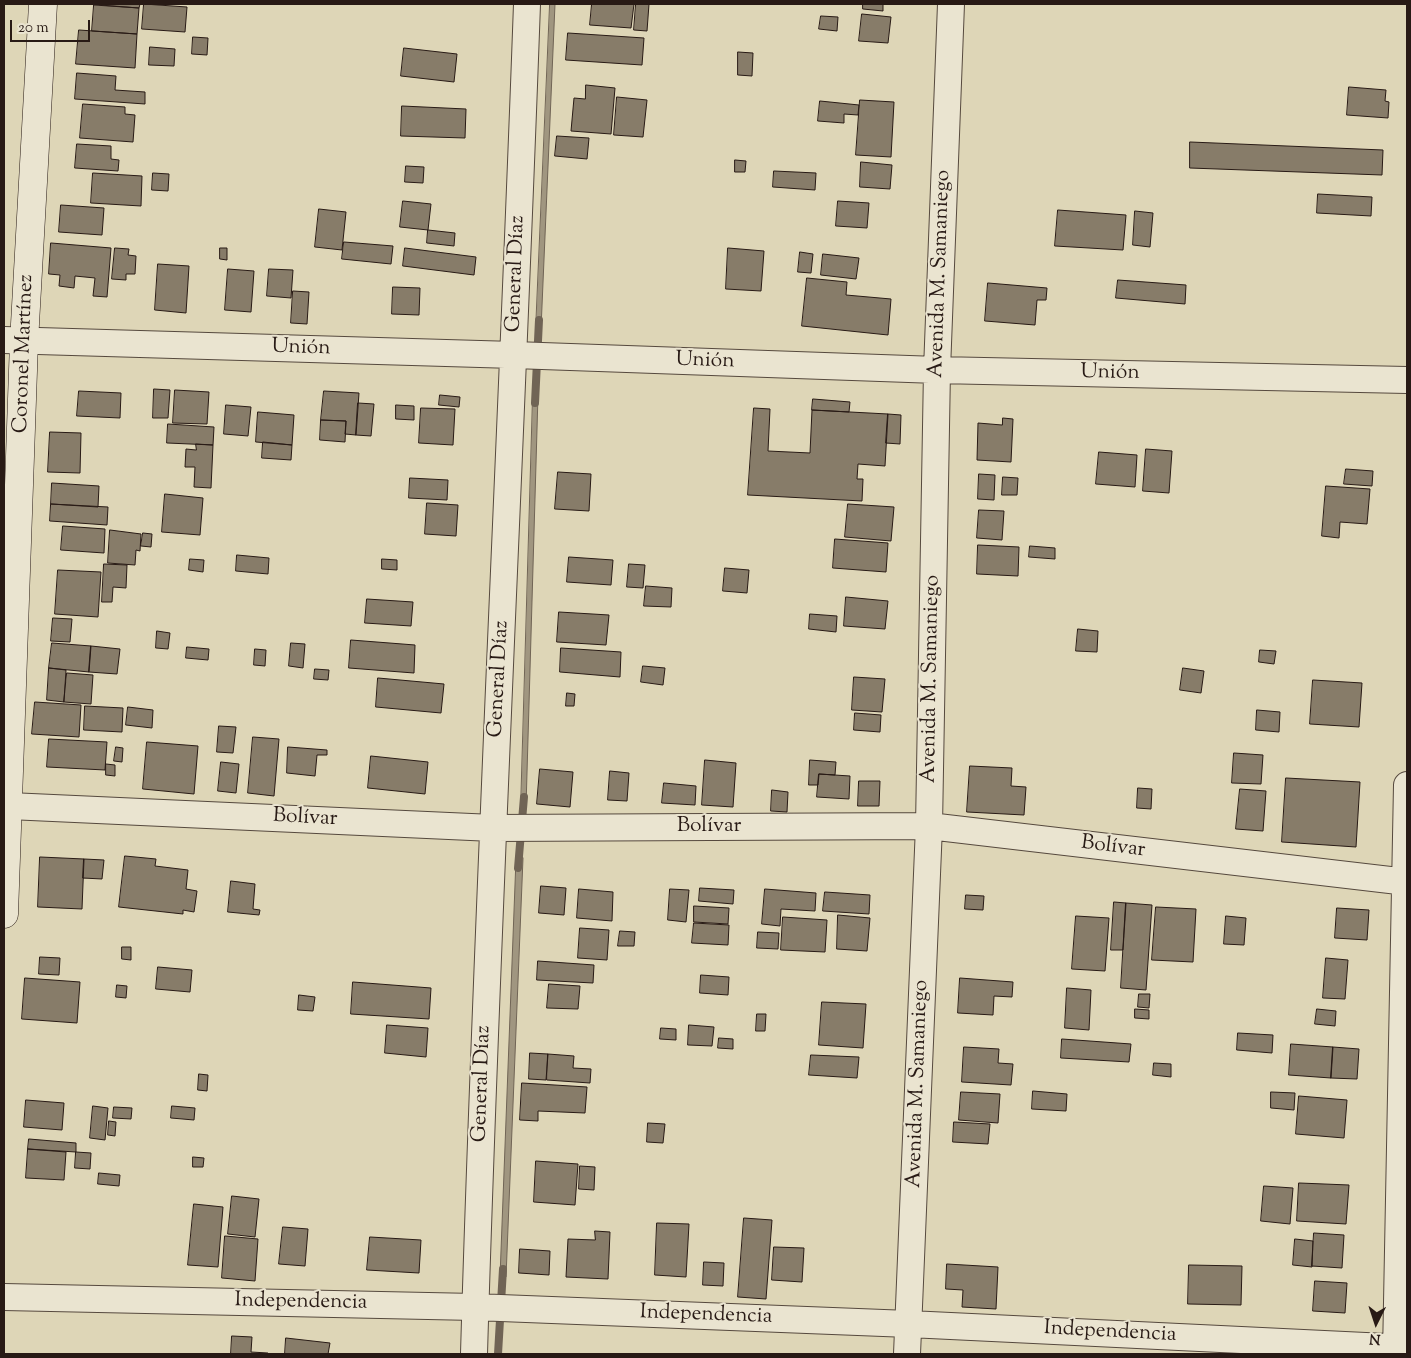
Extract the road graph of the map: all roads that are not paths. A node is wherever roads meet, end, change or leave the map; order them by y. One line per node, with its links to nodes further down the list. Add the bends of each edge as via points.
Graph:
1 (43, 4): 4 (street, Coronel Martínez)
2 (527, 4): 5 (street, General Díaz)
3 (951, 4): 6 (street, Avenida M. Samaniego)
4 (14, 341): 5 (street, Unión); 9 (street, Coronel Martínez)
5 (530, 356): 6 (street, Unión); 11 (street, General Díaz)
6 (937, 370): 7 (street, Unión); 10 (street, Avenida M. Samaniego)
7 (1407, 380)
8 (1407, 785): 12 (street)
9 (9, 806): 11 (street, Bolívar); 13 (street, Coronel Martínez)
10 (929, 826): 11 (street, Bolívar); 12 (street, Bolívar); 16 (street, Avenida M. Samaniego)
11 (512, 828): 15 (street, General Díaz)
12 (1406, 882): 17 (street)
13 (4, 914)
14 (4, 1297): 15 (street, Independencia)
15 (493, 1308): 16 (street, Independencia); 18 (street, General Díaz)
16 (909, 1324): 17 (street, Independencia); 19 (street, Avenida M. Samaniego)
17 (1400, 1350)
18 (474, 1354)
19 (907, 1354)

